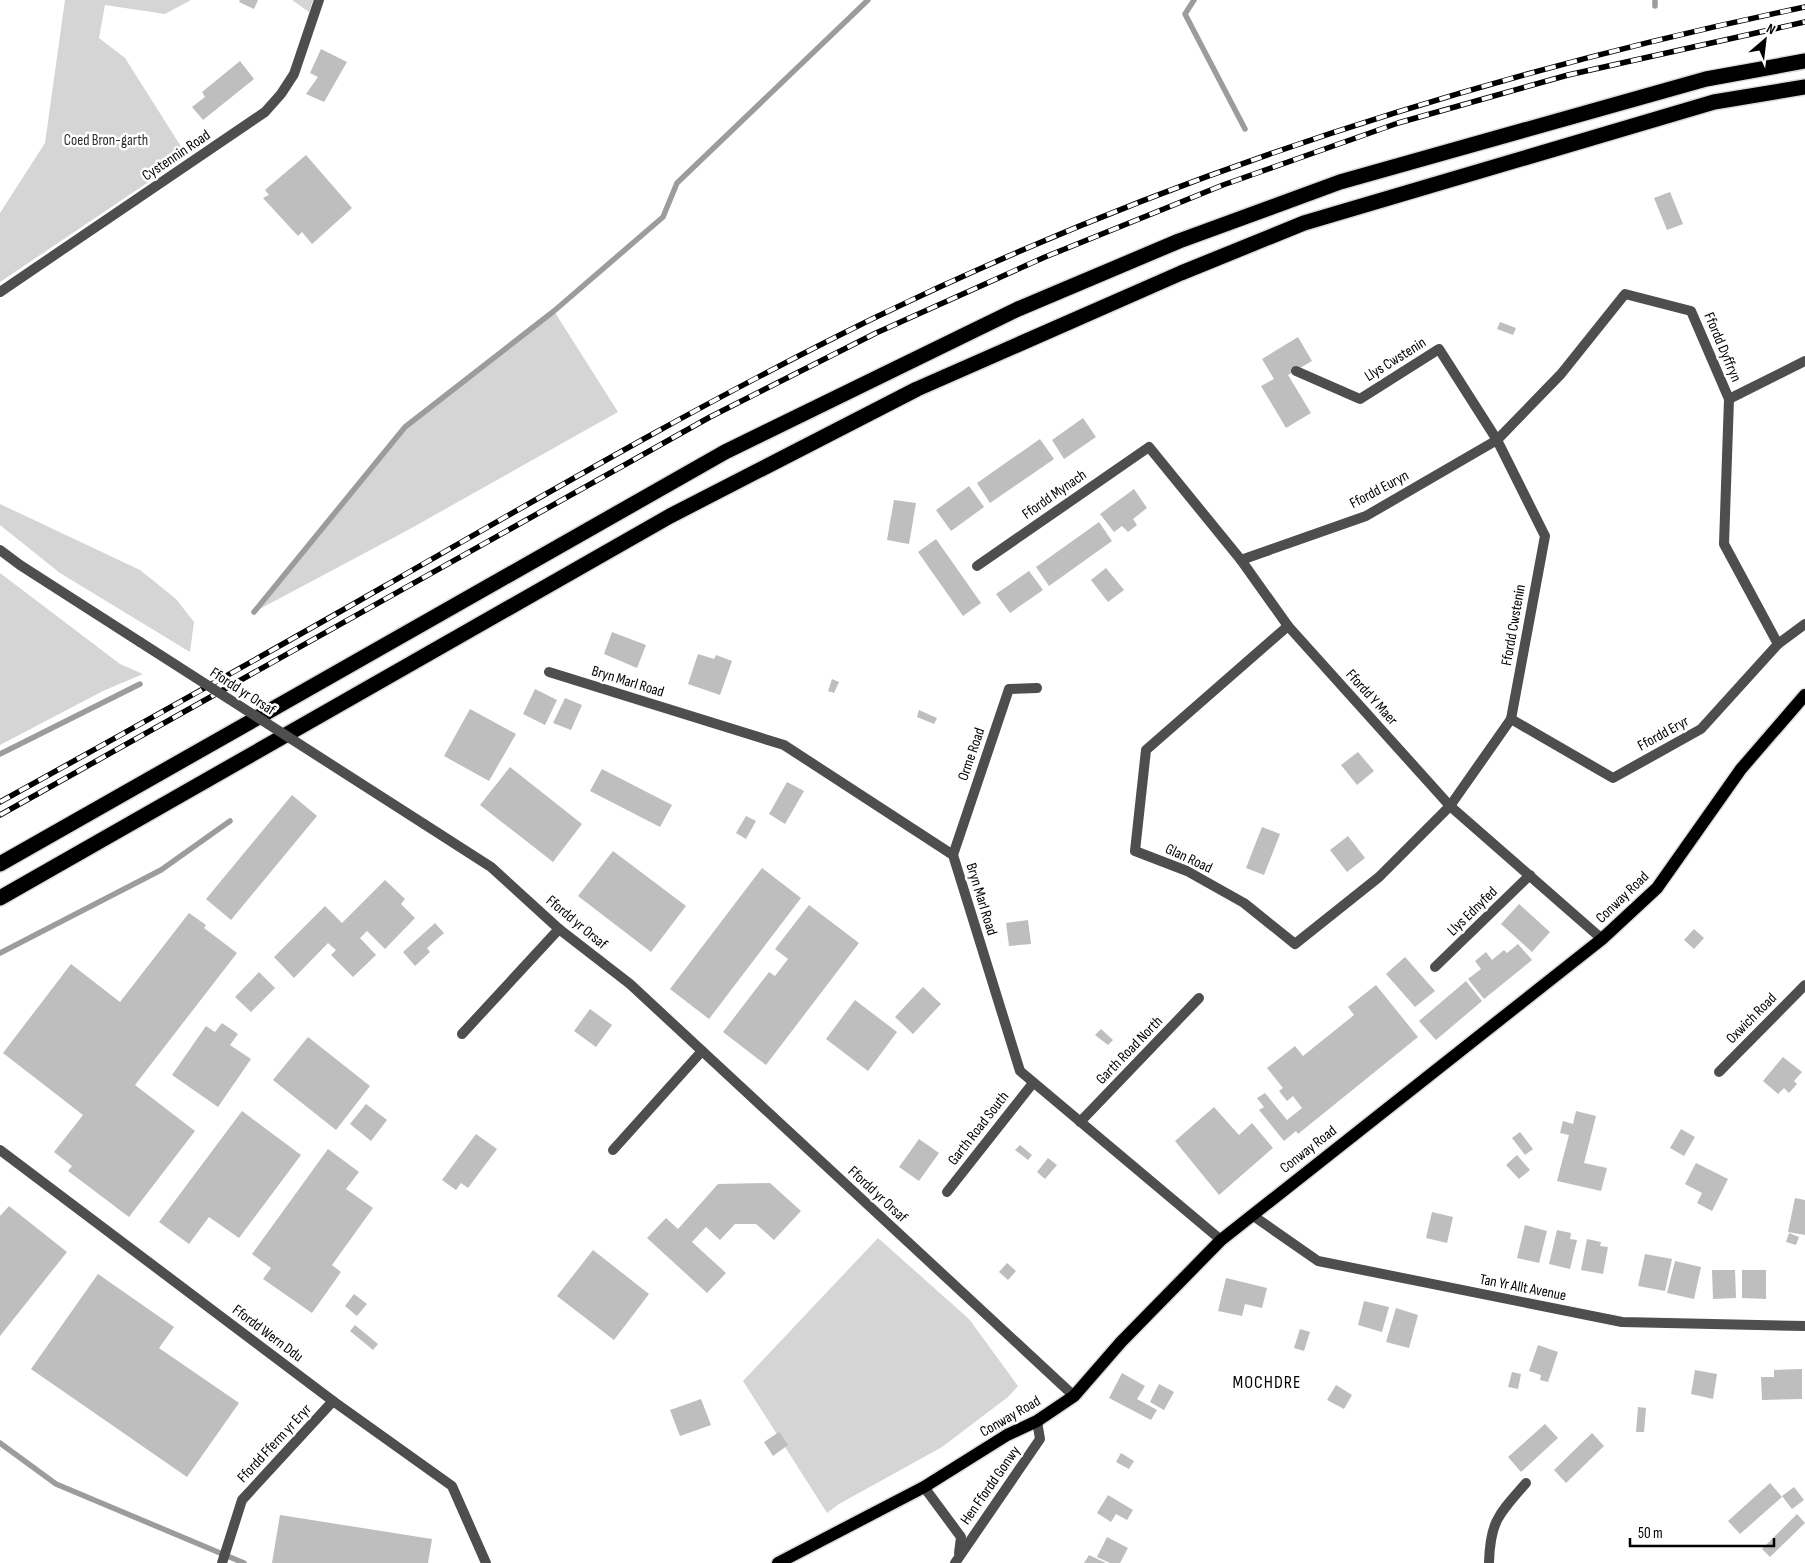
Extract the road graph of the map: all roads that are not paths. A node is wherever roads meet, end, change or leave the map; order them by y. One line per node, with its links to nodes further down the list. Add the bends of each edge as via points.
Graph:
1 (319, 0): 4 (street, Cystennin Road, via 294,74 265,112)
2 (1805, 61): 22 (highway, via 1706,79 1340,182 1178,241 1018,309 725,452)
3 (1805, 87): 24 (highway, via 1714,102 1304,223 1181,273 917,389 670,516)
4 (0, 292)
5 (1805, 361): 7 (street)
6 (1296, 371): 8 (street, Llys Cwstenin, via 1360,399 1439,349)
7 (1729, 399): 8 (street, Ffordd Dyffryn, via 1691,311 1625,294 1561,374); 15 (street, Ffordd Dyffryn, via 1724,544)
8 (1497, 440): 11 (street, Ffordd Euryn, via 1366,516); 19 (street, Ffordd Cwstenin, via 1545,536)
9 (1148, 447): 11 (street, Ffordd Y Maer); 12 (street, Ffordd Mynach)
10 (0, 550): 25 (street, Ffordd yr Orsaf, bridge, via 491,868)
11 (1241, 560): 14 (street, Ffordd Y Maer)
12 (977, 566)
13 (1805, 624): 15 (street, Ffordd Eryr)
14 (1288, 626): 20 (street, Ffordd Y Maer); 20 (street, Glan Road, via 1146,750 1135,850 1187,871 1244,903 1295,944 1379,877)
15 (1778, 644): 19 (street, Ffordd Eryr, via 1701,729 1613,778)
16 (549, 672): 21 (street, Bryn Marl Road, via 784,745)
17 (1037, 688): 21 (street, Orme Road, via 1009,689)
18 (1805, 695): 26 (main road, Conway Road, via 1741,769 1657,888)
19 (1511, 720): 20 (street, Ffordd Cwstenin)
20 (1450, 806): 23 (street, Ffordd Y Maer)
21 (953, 855): 33 (street, Bryn Marl Road, via 1020,1071)
22 (0, 864)
23 (1530, 875): 26 (street, Ffordd Y Maer); 27 (street, Llys Ednyfed)
24 (0, 898)
25 (559, 929): 30 (street); 31 (street, Ffordd yr Orsaf, via 630,984)
26 (1602, 939): 38 (main road, Conway Road)
27 (1435, 967)
28 (1805, 985): 32 (street, Oxwich Road)
29 (1199, 998): 34 (street, Garth Road North)
30 (462, 1034)
31 (702, 1051): 36 (street); 41 (street, Ffordd yr Orsaf)
32 (1719, 1072)
33 (1034, 1083): 34 (street, Bryn Marl Road); 37 (street, Garth Road South)
34 (1080, 1122): 39 (street, Bryn Marl Road)
35 (0, 1150): 42 (street, Ffordd Wern Ddu)
36 (613, 1150)
37 (947, 1192)
38 (1252, 1214): 39 (main road, Conway Road); 40 (street, Tan Yr Allt Avenue, via 1318,1261 1584,1315 1622,1322)
39 (1221, 1240): 41 (main road, Conway Road, via 1121,1342)
40 (1805, 1326)
41 (1074, 1396): 43 (main road, Conway Road)
42 (333, 1401): 47 (street, Ffordd Fferm yr Eryr, via 242,1500); 48 (street, Ffordd Wern Ddu, via 452,1486)
43 (1037, 1421): 45 (main road, Conway Road, via 1007,1435); 46 (street, Hen Ffordd Gonwy, via 1040,1439)
44 (1526, 1483): 50 (street, via 1494,1525 1489,1536)
45 (924, 1487): 46 (street, via 961,1537); 49 (main road, Conway Road)
46 (957, 1560)
47 (222, 1563)
48 (486, 1563)
49 (778, 1563)
50 (1489, 1563)

